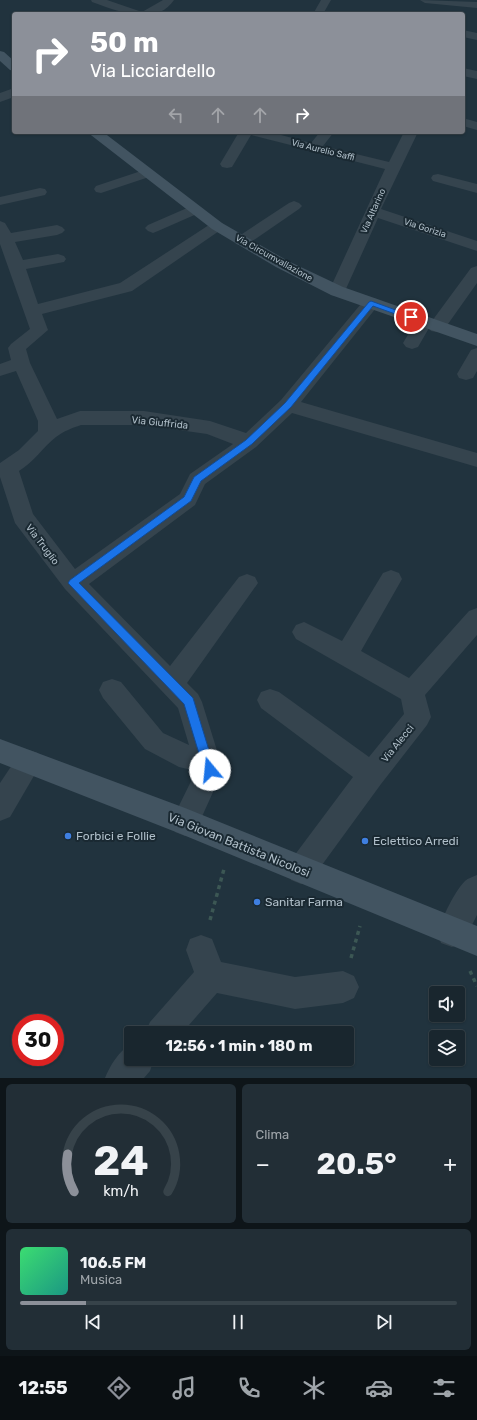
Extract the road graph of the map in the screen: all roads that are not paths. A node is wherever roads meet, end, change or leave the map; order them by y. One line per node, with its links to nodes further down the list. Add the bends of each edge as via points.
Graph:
1 (96, 0): 6 (street)
2 (169, 0): 7 (street)
3 (326, 0): 8 (street)
4 (433, 0): 5 (street); 9 (street)
5 (477, 5)
6 (132, 12)
7 (150, 12)
8 (319, 12)
9 (439, 12)
10 (465, 34): 11 (street)
11 (477, 37)
12 (0, 55): 13 (street)
13 (12, 65)
14 (465, 72): 15 (street)
15 (477, 75)
16 (12, 93): 17 (street)
17 (0, 98)
18 (465, 123): 19 (street)
19 (477, 126)
20 (97, 134): 28 (street, Via Circumvallazione)
21 (245, 134): 26 (street)
22 (262, 134): 25 (street, Via Aurelio Saffi)
23 (325, 134): 25 (street)
24 (410, 134): 27 (street, Via Altarino)
25 (314, 148): 27 (street, Via Aurelio Saffi)
26 (227, 164)
27 (393, 167): 36 (street, Via Altarino)
28 (147, 173): 30 (street); 35 (street, Via Circumvallazione)
29 (438, 178): 31 (street)
30 (101, 189)
31 (477, 189)
32 (40, 192): 33 (street)
33 (0, 201)
34 (294, 206): 41 (street)
35 (194, 210): 37 (street, Via Circumvallazione); 38 (street)
36 (372, 211): 42 (street, Via Gorizia); 46 (street, Via Altarino)
37 (217, 226): 41 (street, Via Circumvallazione); 48 (street, via 126,288)
38 (153, 228)
39 (57, 230): 40 (street)
40 (3, 233): 44 (street)
41 (242, 241): 46 (street, Via Circumvallazione)
42 (477, 246)
43 (58, 259): 44 (street)
44 (17, 266): 48 (street)
45 (477, 271): 49 (street)
46 (336, 291): 47 (street, Via Circumvallazione)
47 (371, 303): 49 (street, Via Circumvallazione); 56 (street)
48 (32, 311): 53 (street, via 39,330 17,348)
49 (431, 324): 50 (street, Via Circumvallazione); 51 (street)
50 (477, 340)
51 (412, 343)
52 (477, 354): 55 (street)
53 (21, 363): 54 (street); 57 (street, via 48,421)
54 (0, 370)
55 (466, 374)
56 (288, 405): 58 (street); 59 (street)
57 (48, 432): 58 (street, Via Giuffrida, via 80,418 144,418 210,428); 60 (street, Via Truglio, via 37,444)
58 (249, 442): 62 (street, via 197,479 188,499)
59 (477, 460)
60 (4, 469): 62 (street, Via Truglio, via 23,517)
61 (392, 580): 66 (street)
62 (73, 583): 67 (street, Via Truglio)
63 (247, 584): 67 (street)
64 (477, 618): 69 (street)
65 (304, 632): 66 (street)
66 (346, 655): 69 (street)
67 (171, 684): 72 (street, Via Truglio, via 189,702)
68 (112, 690): 72 (street, via 154,741 188,758)
69 (412, 692): 74 (street, Via Alecci, via 418,717)
70 (270, 700): 74 (street)
71 (0, 751): 73 (street, Via Giovan Battista Nicolosi)
72 (206, 760): 76 (street, Via Truglio, via 210,770)
73 (29, 762): 75 (street); 76 (street, Via Giovan Battista Nicolosi)
74 (371, 775): 77 (street, Via Alecci)
75 (0, 808)
76 (184, 822): 77 (street, Via Giovan Battista Nicolosi)
77 (301, 870): 79 (street, Via Giovan Battista Nicolosi)
78 (477, 890): 79 (street, via 470,898)
79 (464, 937)
80 (343, 987): 81 (street, via 295,993 206,963)
81 (166, 1026)
82 (132, 1066): 83 (street)
83 (122, 1078)

